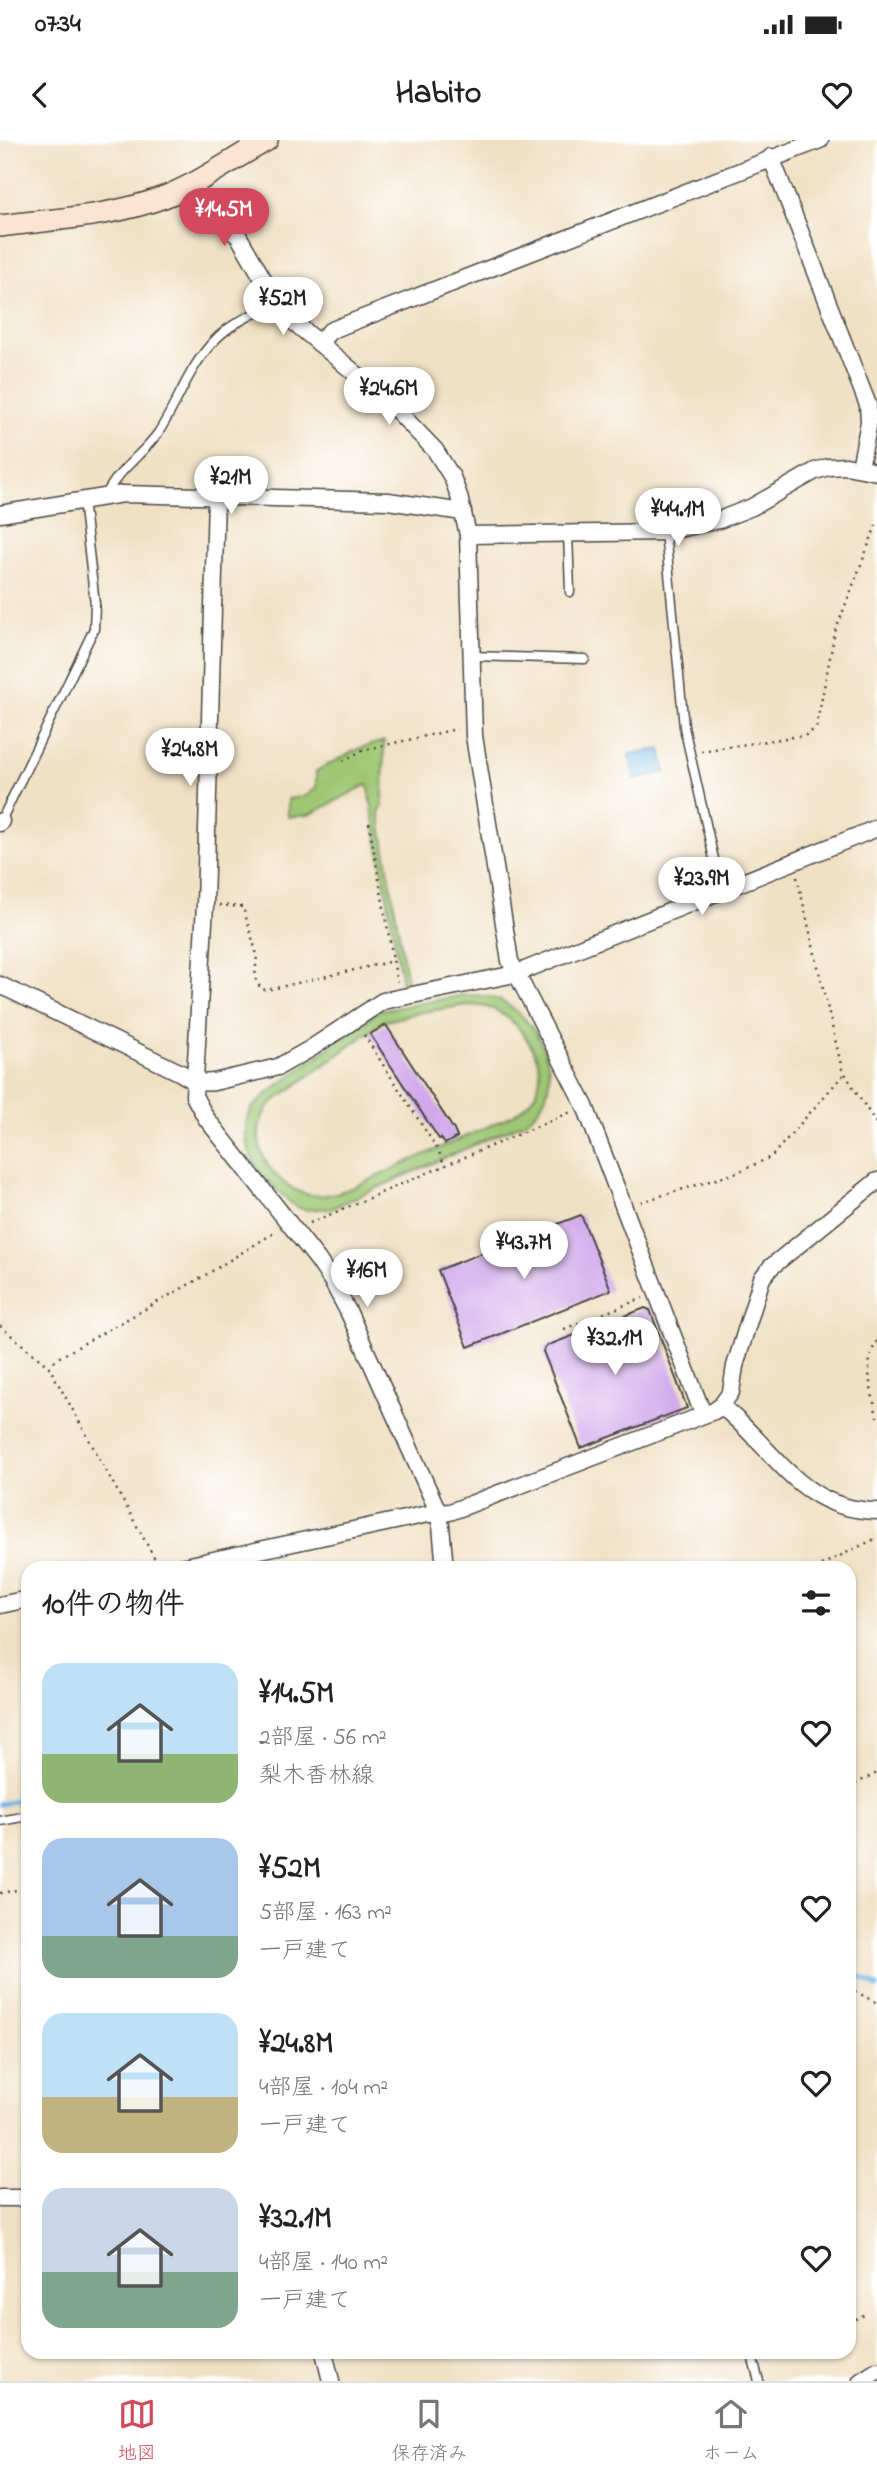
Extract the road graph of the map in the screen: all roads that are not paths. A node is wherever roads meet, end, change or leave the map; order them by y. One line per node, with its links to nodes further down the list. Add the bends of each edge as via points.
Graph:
1 (267, 140): 4 (main road)
2 (820, 140): 3 (street)
3 (771, 157): 7 (street, via 330,331); 8 (street, via 868,405)
4 (186, 186): 5 (main road, via 134,206); 6 (street, via 239,237)
5 (0, 226)
6 (275, 303): 7 (street); 10 (lane, via 216,339 157,434 112,482)
7 (319, 343): 13 (street, via 387,400 435,450 452,477)
8 (860, 468): 9 (street); 15 (street, via 815,471 752,507)
9 (877, 472)
10 (106, 495): 11 (street); 12 (street)
11 (216, 497): 13 (street, via 388,501); 26 (street, via 205,905)
12 (83, 500): 14 (street); 21 (lane, via 94,629)
13 (463, 512): 17 (street)
14 (0, 514)
15 (665, 532): 16 (street); 23 (lane, via 684,727)
16 (568, 533): 17 (street); 18 (lane)
17 (468, 535): 19 (street)
18 (570, 592)
19 (470, 656): 20 (lane); 24 (street, via 473,725)
20 (586, 659)
21 (1, 822)
22 (877, 828): 23 (street)
23 (721, 890): 24 (street)
24 (515, 974): 26 (street, via 383,1001 278,1067 203,1084); 29 (street, via 585,1106)
25 (0, 985): 26 (street)
26 (194, 1082): 31 (street, via 194,1096 206,1118 318,1260 342,1300)
27 (877, 1181): 28 (street, via 762,1278 731,1392)
28 (721, 1406): 29 (street); 30 (street, via 804,1488 844,1506)
29 (704, 1414): 31 (street)
30 (877, 1511)
31 (438, 1514): 32 (street); 33 (street)
32 (210, 1561)
33 (444, 1561)
34 (21, 1600): 35 (street)
35 (0, 1605)
36 (21, 1817): 37 (lane)
37 (0, 1821)
38 (21, 2197): 39 (street)
39 (0, 2198)
40 (326, 2359): 43 (street)
41 (753, 2359): 44 (lane)
42 (877, 2371): 45 (street)
43 (331, 2381)
44 (759, 2381)
45 (861, 2381)

